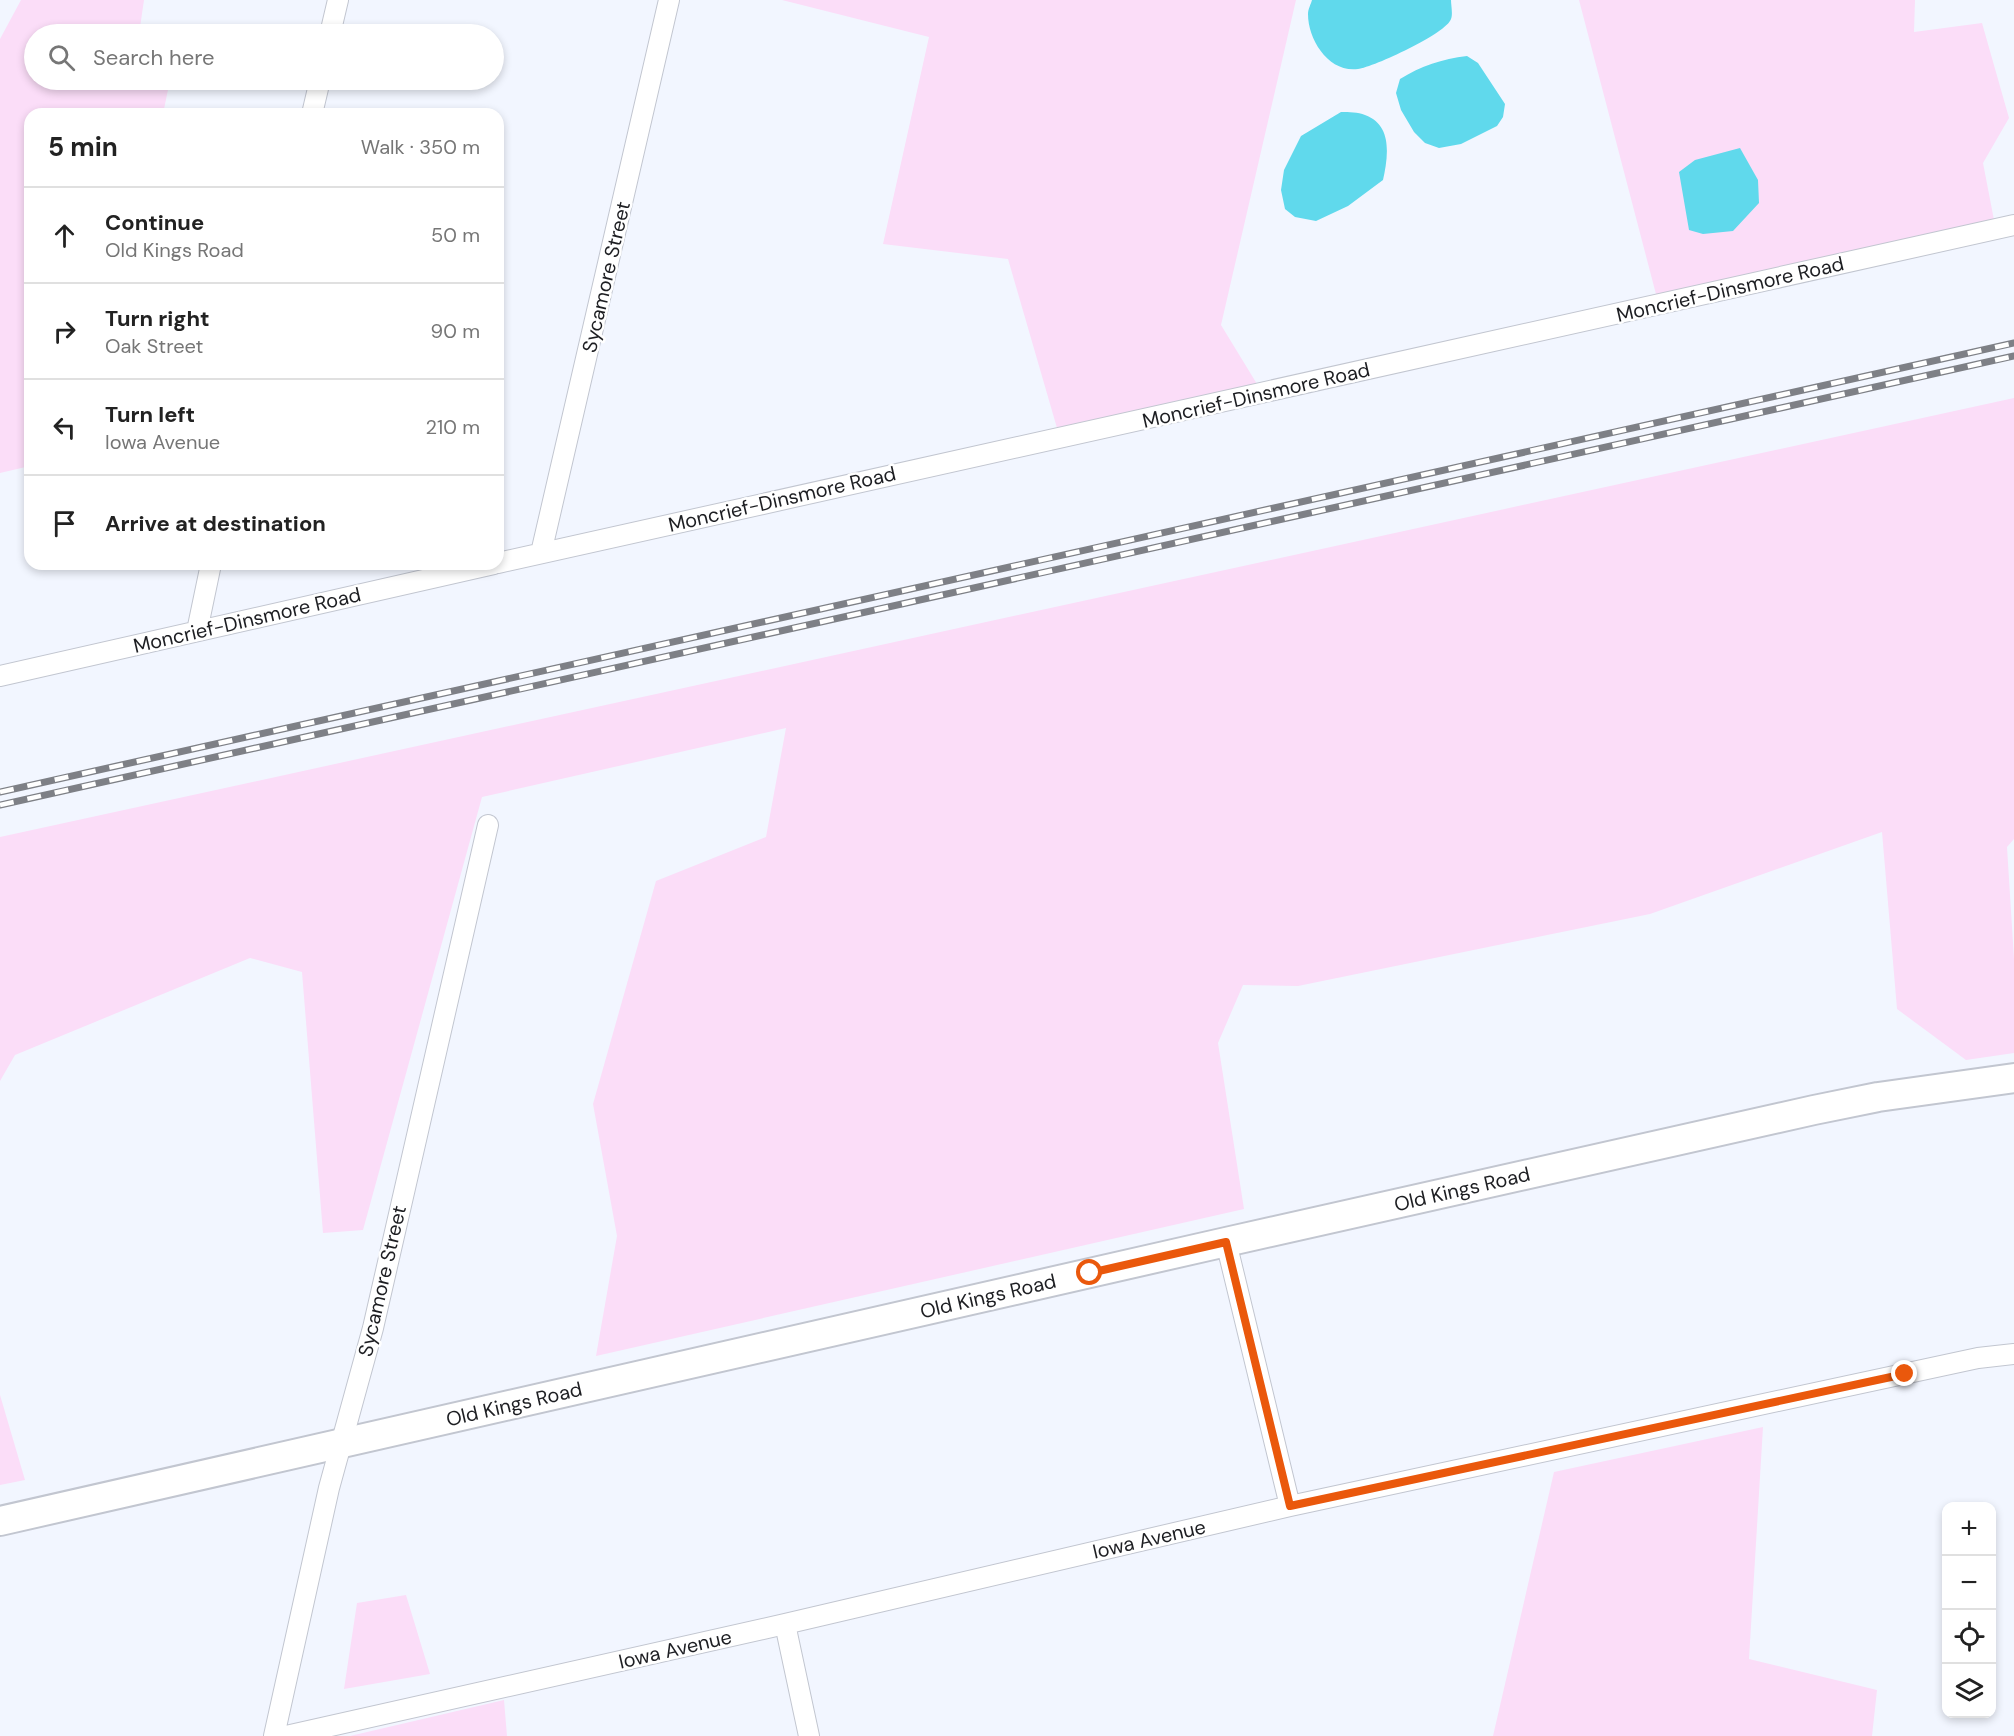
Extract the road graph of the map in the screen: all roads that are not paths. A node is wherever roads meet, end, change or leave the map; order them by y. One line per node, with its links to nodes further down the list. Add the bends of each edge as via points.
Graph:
1 (338, 0): 3 (street)
2 (669, 0): 7 (street, Sycamore Street)
3 (332, 24)
4 (318, 90): 5 (street)
5 (313, 108)
6 (2014, 225): 7 (street, Moncrief-Dinsmore Road)
7 (541, 553): 8 (street, Moncrief-Dinsmore Road)
8 (504, 562)
9 (210, 570): 11 (street)
10 (469, 570): 11 (street, Moncrief-Dinsmore Road)
11 (197, 631): 12 (street, Moncrief-Dinsmore Road)
12 (0, 676)
13 (488, 825): 17 (street, Sycamore Street, via 373,1328)
14 (2014, 1078): 15 (street, Old Kings Road, via 1878,1097)
15 (1226, 1242): 17 (street, Old Kings Road); 18 (street)
16 (2014, 1354): 18 (street, Iowa Avenue, via 1978,1358)
17 (341, 1444): 19 (street, Old Kings Road); 21 (street, Sycamore Street)
18 (1290, 1506): 20 (street, Iowa Avenue)
19 (0, 1521)
20 (785, 1624): 22 (street, Iowa Avenue); 23 (street)
21 (274, 1736)
22 (286, 1736)
23 (809, 1736)

